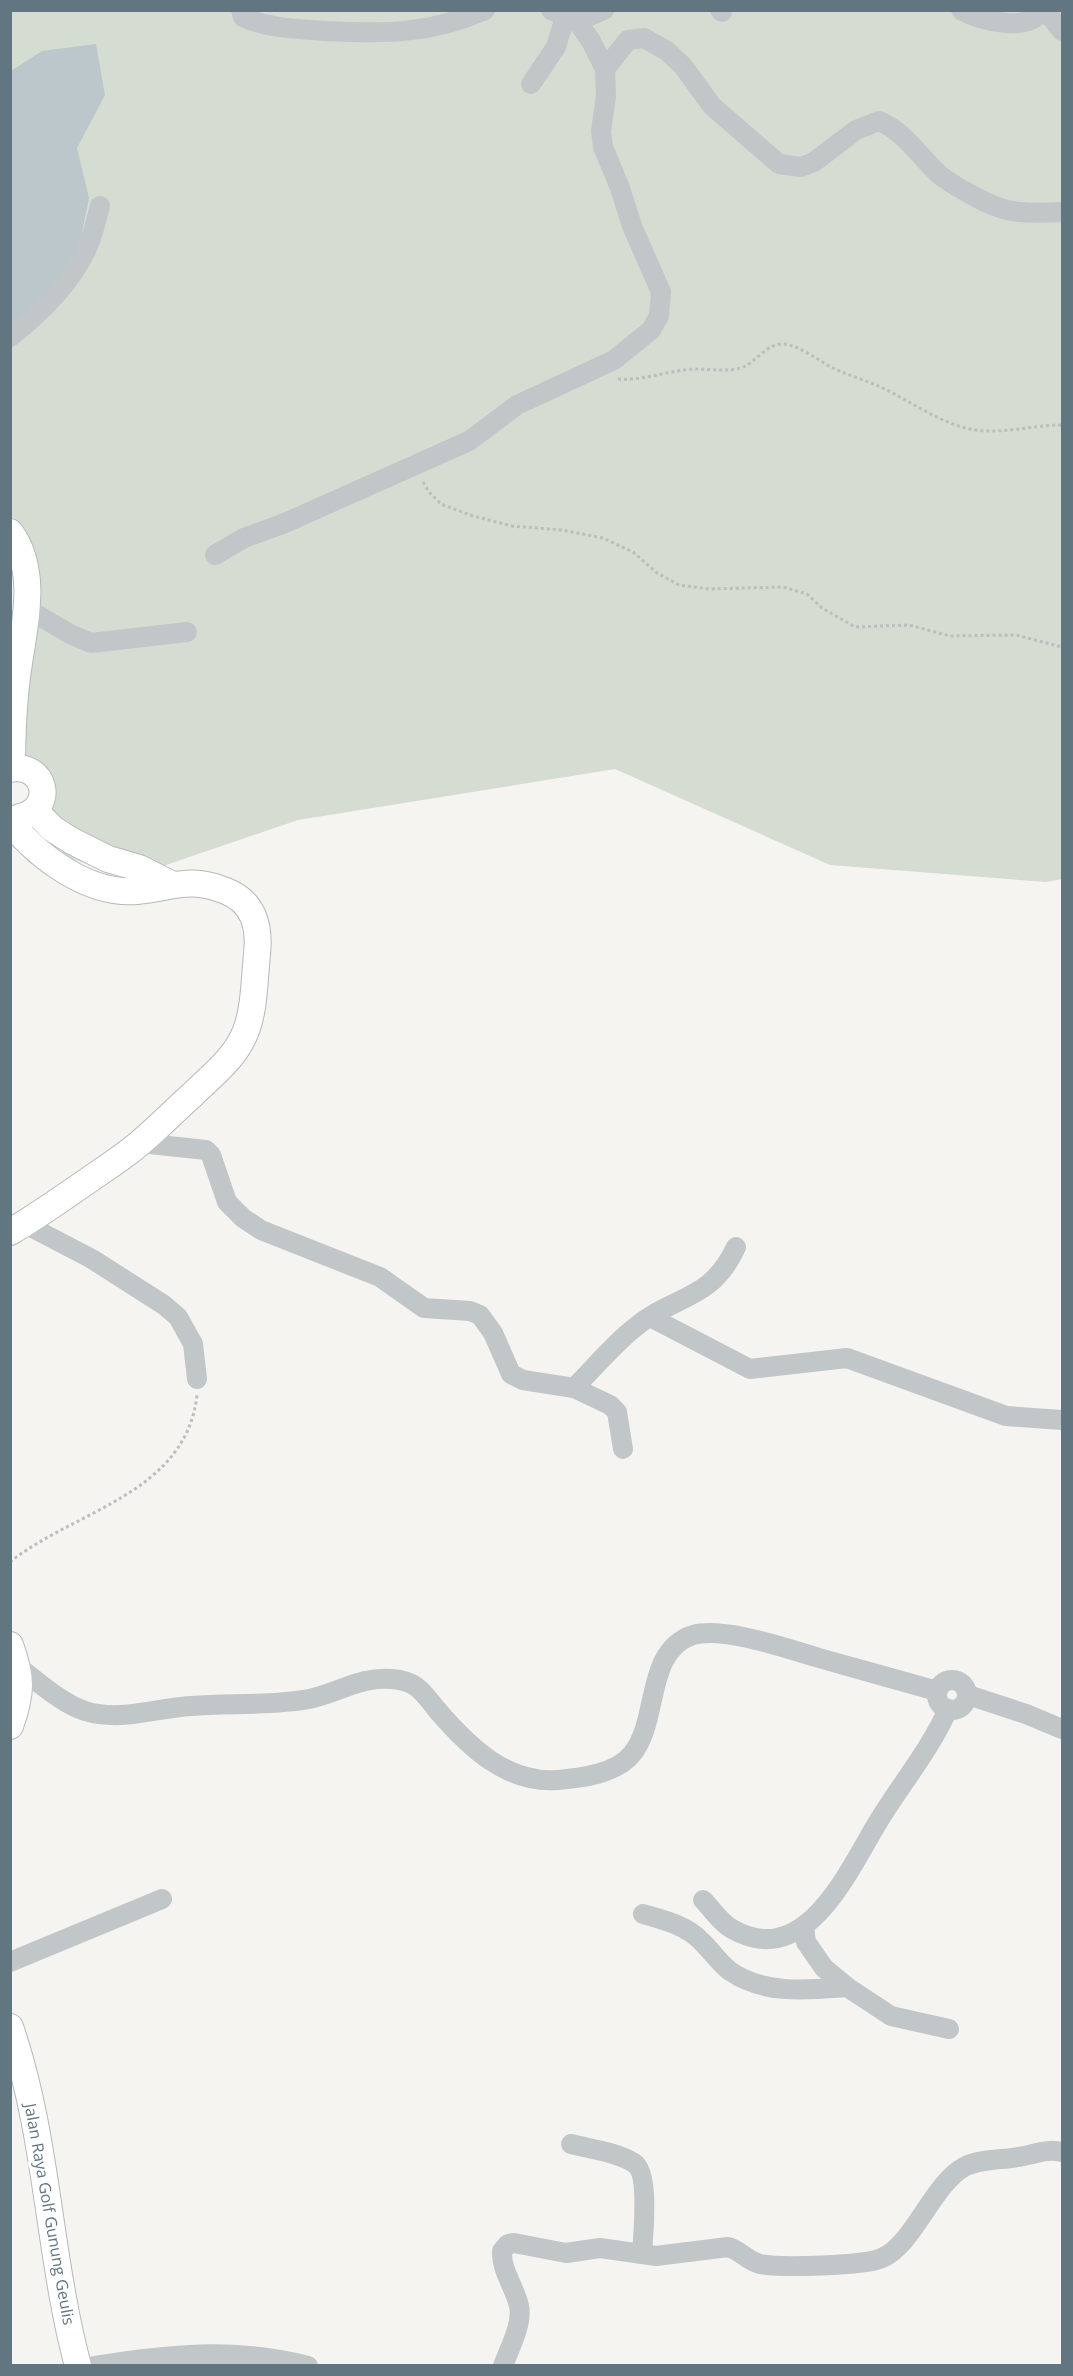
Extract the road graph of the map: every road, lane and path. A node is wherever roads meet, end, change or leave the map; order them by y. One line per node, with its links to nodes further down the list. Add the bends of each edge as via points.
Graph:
1 (241, 10): 2 (street, via 243,17 250,20 286,29 393,33 445,25)
2 (485, 10)
3 (604, 10): 6 (street)
4 (961, 10): 5 (street, via 974,18 1026,23)
5 (1044, 10): 7 (street)
6 (564, 16): 8 (street, via 591,41); 9 (street, via 556,46)
7 (1062, 31)
8 (605, 69): 11 (street, via 628,40 644,38 677,59 712,106 779,164 801,167 814,162 856,130 879,121 905,136 941,175 966,192 1007,210); 13 (street, via 603,147 635,233 660,286 661,298 659,316 651,330 614,360)
9 (531, 84)
10 (100, 206): 12 (street, via 80,261 50,302)
11 (1062, 212)
12 (10, 337)
13 (594, 369): 14 (path, via 619,379 634,380 664,372 741,368 774,345 785,344 963,428); 15 (street, via 517,405 469,441)
14 (1062, 425)
15 (415, 467): 17 (street, via 244,538); 20 (path, via 441,504 512,526 603,538 633,552 657,573 679,585 709,589 783,587 807,594 822,608 855,627 909,625 950,636 1016,635)
16 (10, 532): 18 (main road, via 27,573)
17 (215, 555)
18 (26, 608): 19 (street, via 91,643); 21 (main road, via 13,708)
19 (187, 632)
20 (1062, 647)
21 (11, 769): 22 (main road, via 28,770 40,781 43,796)
22 (23, 813): 24 (main road, via 72,842)
23 (10, 822): 24 (main road, via 46,858 83,880 112,889 137,891)
24 (171, 884): 25 (main road, via 208,885 228,891 243,902 258,927 256,959 246,1031 236,1049)
25 (141, 1143): 26 (main road); 30 (street, via 206,1150 227,1202 261,1230 380,1277 424,1308 480,1315 493,1333 511,1374 523,1380)
26 (18, 1228): 29 (street, via 92,1259 164,1305 178,1317 193,1344)
27 (736, 1246): 28 (street, via 722,1273 709,1284)
28 (650, 1317): 30 (street); 31 (street, via 750,1369 847,1358 1006,1416)
29 (197, 1379): 33 (path, via 189,1429 176,1454 118,1500)
30 (574, 1388): 32 (street, via 617,1412)
31 (1062, 1420)
32 (623, 1449)
33 (10, 1562)
34 (14, 1656): 35 (street, via 70,1703 97,1714 133,1715 190,1706 280,1703 312,1698 369,1680 410,1683 424,1691 477,1750 511,1774 531,1780 590,1775 614,1768 632,1754 667,1653 676,1642 696,1634 721,1634 761,1642); 38 (main road, via 20,1694)
35 (937, 1690): 36 (street, via 944,1681 956,1680); 37 (street, via 939,1702)
36 (968, 1695): 37 (street, via 963,1706); 39 (street)
37 (948, 1709): 43 (street, via 843,1881)
38 (10, 1726)
39 (1062, 1729)
40 (162, 1899): 44 (street)
41 (703, 1900): 43 (street, via 730,1928 749,1936 777,1938)
42 (643, 1914): 45 (street, via 674,1923 699,1938 729,1970 748,1981 780,1989)
43 (804, 1927): 45 (street, via 806,1942 824,1968)
44 (10, 1962)
45 (847, 1987): 47 (street, via 891,2016)
46 (10, 2027): 51 (main road, Jalan Raya Golf Gunung Geulis, via 39,2138 65,2310)
47 (949, 2029)
48 (571, 2144): 50 (street, via 617,2157 638,2168 643,2184)
49 (1062, 2152): 50 (street, via 1046,2151 964,2167 935,2197 893,2253 873,2262 759,2264 728,2247 672,2255)
50 (642, 2254): 54 (street, via 600,2248 566,2253 514,2243 505,2246 503,2265 519,2306 519,2317)
51 (78, 2366)
52 (94, 2366): 53 (street, via 155,2356 231,2353)
53 (308, 2366)
54 (503, 2366)

